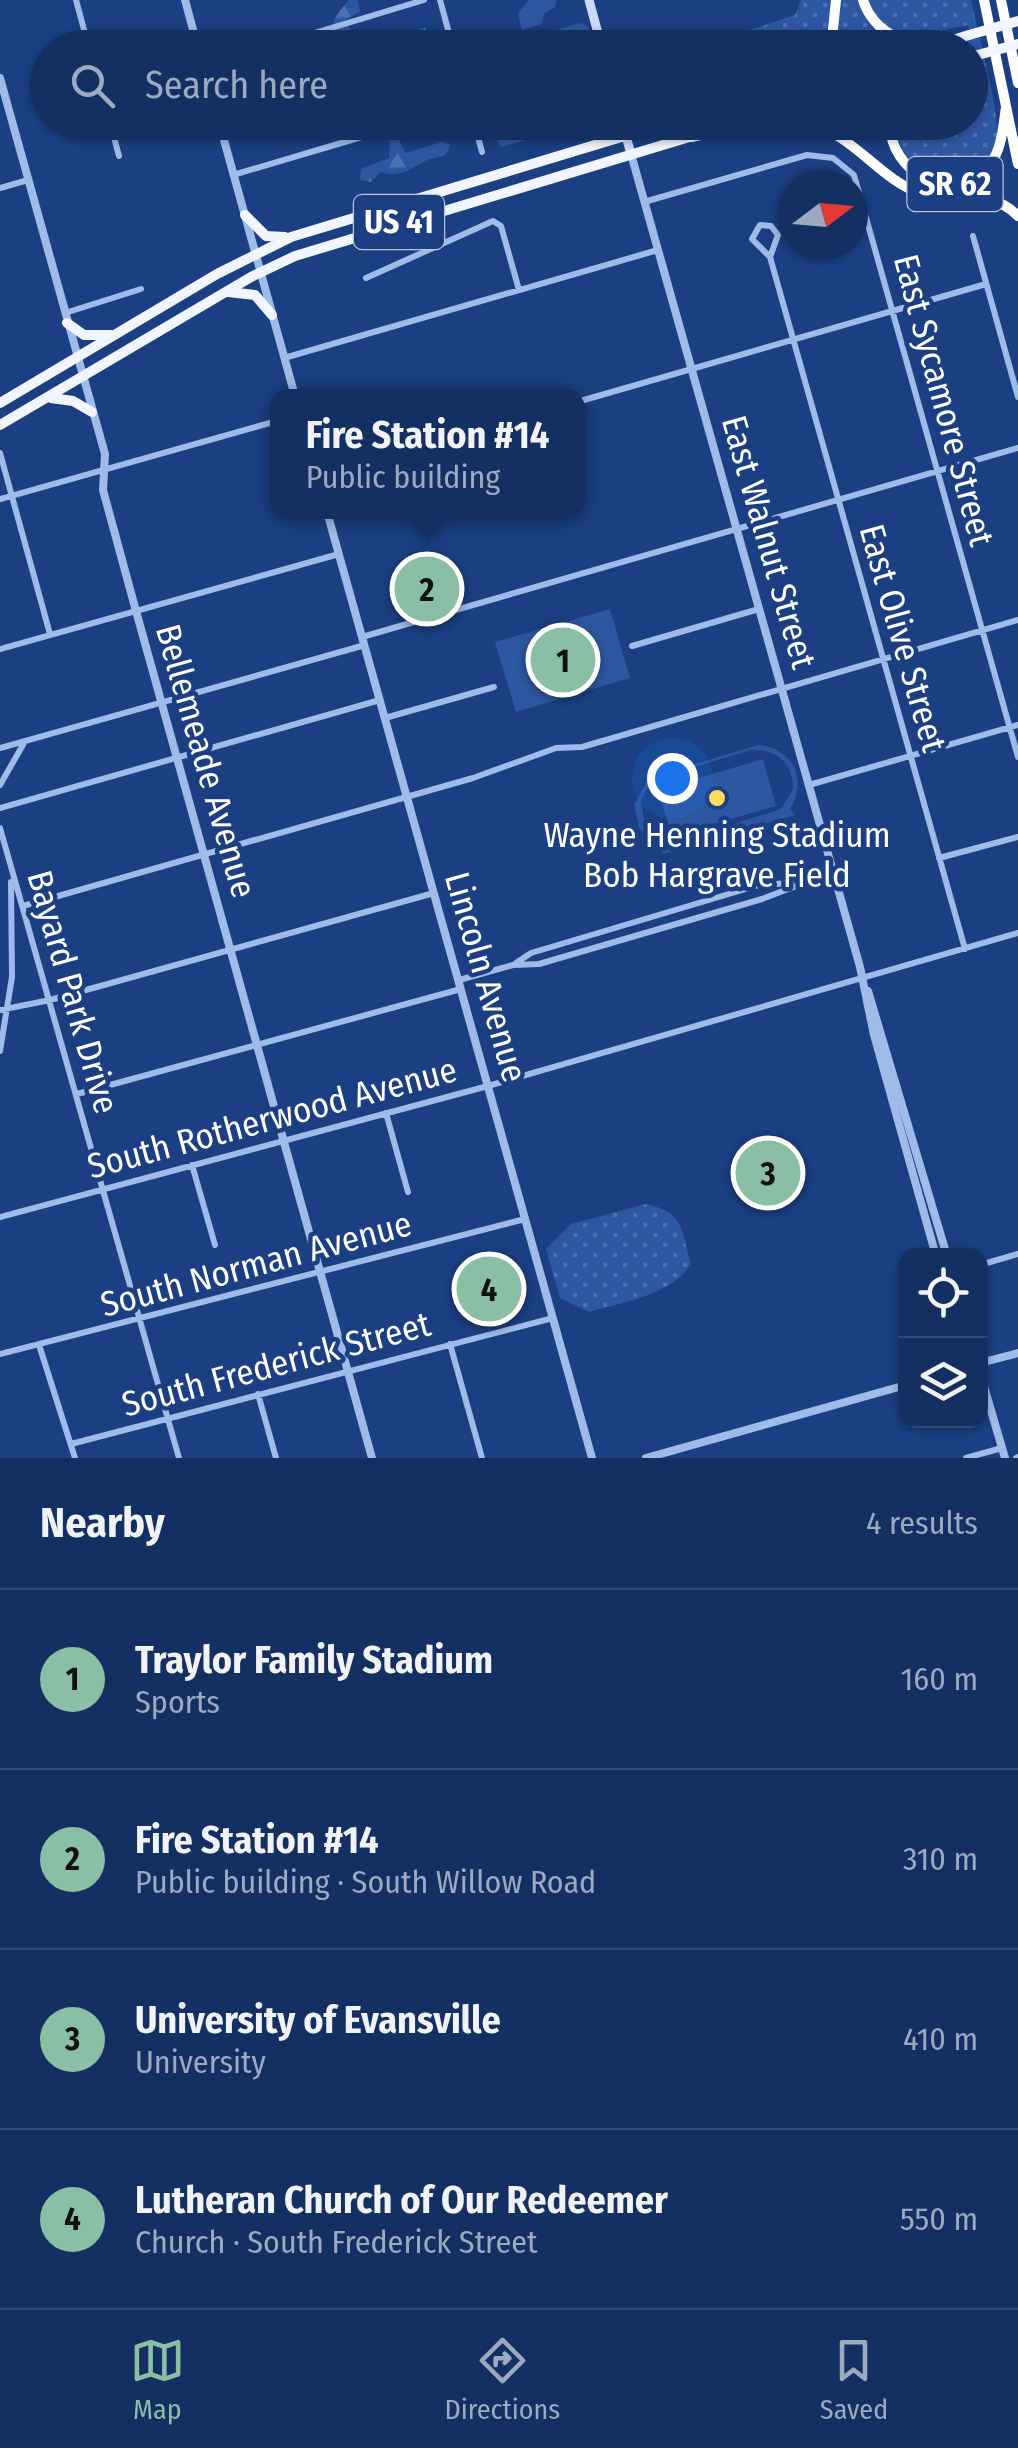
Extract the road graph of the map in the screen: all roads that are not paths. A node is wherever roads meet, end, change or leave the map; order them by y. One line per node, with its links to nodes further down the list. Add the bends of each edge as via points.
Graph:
1 (76, 0): 11 (street)
2 (185, 0): 12 (street)
3 (424, 0): 13 (street)
4 (440, 0): 14 (street)
5 (589, 0): 15 (main road)
6 (836, 0): 16 (highway)
7 (863, 0): 17 (highway)
8 (984, 0): 23 (highway, SR 62)
9 (1002, 0): 22 (highway)
10 (1018, 21): 18 (highway, bridge)
11 (84, 30)
12 (193, 30)
13 (325, 30)
14 (448, 30)
15 (597, 30)
16 (834, 30)
17 (885, 30)
18 (986, 30)
19 (1018, 44): 20 (highway, bridge)
20 (988, 52)
21 (0, 78): 38 (street, Bellemeade Avenue)
22 (1018, 84)
23 (1006, 107): 32 (highway, SR 62, via 993,160 958,183 936,184 910,170); 36 (highway)
24 (115, 140): 35 (street)
25 (224, 140): 37 (street)
26 (350, 140): 37 (street)
27 (479, 140): 33 (street)
28 (613, 140): 44 (highway, US 41)
29 (627, 140): 34 (main road, East Walnut Street)
30 (680, 140): 34 (highway, US 41)
31 (847, 140): 42 (highway, via 911,189 995,200)
32 (893, 140)
33 (482, 152)
34 (631, 154): 40 (street, East Walnut Street); 48 (highway, US 41, via 348,237)
35 (119, 156)
36 (1018, 164)
37 (234, 174): 41 (street)
38 (28, 180): 39 (street); 56 (street, Bellemeade Avenue)
39 (0, 188)
40 (644, 202): 45 (street, East Walnut Street); 54 (street, East Sycamore Street, via 808,155 827,156 853,172)
41 (244, 215): 44 (highway, via 266,236); 46 (street)
42 (1018, 216)
43 (974, 236): 50 (street)
44 (291, 237): 46 (highway, US 41)
45 (658, 250): 52 (street); 61 (street, East Walnut Street)
46 (255, 253): 48 (street); 57 (highway, US 41)
47 (770, 256): 47 (street, via 752,239 760,226 778,235); 58 (street, East Olive Street)
48 (260, 272): 53 (highway, US 41); 55 (street)
49 (366, 278): 52 (street, via 496,222)
50 (986, 284): 54 (street); 64 (street)
51 (141, 288): 56 (street)
52 (519, 290): 59 (street)
53 (222, 294): 55 (highway, via 250,293); 62 (highway, US 41)
54 (893, 311): 58 (street); 74 (street, East Sycamore Street)
55 (272, 315): 59 (street)
56 (66, 318): 57 (highway, via 90,336); 60 (street, Bellemeade Avenue)
57 (118, 334): 60 (highway, US 41)
58 (793, 340): 61 (street); 77 (street, East Olive Street)
59 (284, 358): 63 (street)
60 (77, 359): 62 (street, Bellemeade Avenue); 67 (highway, US 41)
61 (692, 369): 66 (street); 79 (street, East Walnut Street)
62 (83, 378): 65 (highway, US 41); 68 (street, Bellemeade Avenue)
63 (293, 389)
64 (1018, 396)
65 (50, 398): 68 (highway); 70 (highway, US 41)
66 (585, 400)
67 (0, 403)
68 (92, 412): 73 (street, Bellemeade Avenue)
69 (270, 423): 73 (street)
70 (0, 425)
71 (1018, 448): 74 (street)
72 (0, 453): 75 (street)
73 (104, 470): 75 (street); 82 (street, Bellemeade Avenue, via 103,490)
74 (938, 471): 77 (street); 84 (street, East Sycamore Street)
75 (12, 496): 76 (street); 85 (street)
76 (0, 499)
77 (838, 500): 79 (street); 89 (street, East Olive Street)
78 (329, 519): 80 (street, Lincoln Avenue)
79 (736, 529): 81 (street, East Walnut Street); 86 (street)
80 (339, 554): 82 (street); 86 (street, Lincoln Avenue)
81 (759, 609): 87 (street); 91 (street, East Walnut Street)
82 (136, 611): 85 (street); 93 (street, Bellemeade Avenue)
83 (1018, 620): 84 (street)
84 (983, 630): 89 (street); 95 (street, East Sycamore Street)
85 (50, 634): 88 (street)
86 (364, 641): 92 (street, Lincoln Avenue); 93 (street)
87 (632, 646)
88 (0, 649)
89 (884, 659): 91 (street); 98 (street, East Olive Street)
90 (494, 687): 94 (street)
91 (782, 688): 102 (street, East Walnut Street); 103 (street, via 556,748)
92 (380, 700): 94 (street, Lincoln Avenue); 100 (street)
93 (161, 703): 96 (street); 100 (street, Bellemeade Avenue)
94 (385, 718): 103 (street, Lincoln Avenue)
95 (1014, 726): 98 (street); 99 (street, East Sycamore Street)
96 (25, 742): 97 (street); 101 (street)
97 (0, 748)
98 (911, 757): 102 (street); 108 (street, East Olive Street)
99 (1018, 757)
100 (177, 760): 104 (street); 107 (street, Bellemeade Avenue)
101 (0, 785)
102 (809, 785): 110 (street, East Walnut Street)
103 (407, 797): 107 (street); 112 (street, Lincoln Avenue)
104 (0, 808)
105 (0, 828): 109 (street, Bayard Park Drive)
106 (1018, 837): 108 (street)
107 (204, 854): 113 (street); 116 (street, Bellemeade Avenue)
108 (940, 858): 115 (street, East Olive Street)
109 (11, 870): 113 (street, Bayard Park Drive); 121 (street, via 14,938)
110 (833, 872): 111 (street); 118 (street, East Walnut Street)
111 (797, 882): 117 (street, via 762,899 539,964); 117 (street, via 721,896 531,953)
112 (434, 893): 116 (street); 119 (street, Lincoln Avenue)
113 (23, 906): 120 (street, Bayard Park Drive)
114 (1018, 933): 115 (street, South Rotherwood Avenue)
115 (964, 949): 118 (street, South Rotherwood Avenue)
116 (230, 950): 120 (street); 122 (street, Bellemeade Avenue)
117 (513, 965): 119 (street)
118 (863, 977): 124 (street, South Rotherwood Avenue); 134 (street, East Walnut Street); 135 (street, East Walnut Street)
119 (460, 985): 122 (street); 124 (street, Lincoln Avenue)
120 (50, 1000): 121 (street); 125 (street, Bayard Park Drive)
121 (4, 1010): 123 (street)
122 (257, 1045): 125 (street); 127 (street, Bellemeade Avenue)
123 (0, 1051)
124 (488, 1086): 126 (street, South Rotherwood Avenue); 132 (street, Lincoln Avenue)
125 (77, 1094): 129 (street, Bayard Park Drive)
126 (386, 1113): 127 (street, South Rotherwood Avenue); 130 (street)
127 (284, 1141): 128 (street, South Rotherwood Avenue); 138 (street, Bellemeade Avenue)
128 (192, 1165): 129 (street, South Rotherwood Avenue); 133 (street)
129 (104, 1189): 131 (street, South Rotherwood Avenue); 140 (street, Bayard Park Drive)
130 (408, 1192)
131 (0, 1217)
132 (525, 1219): 138 (street, South Norman Avenue); 139 (street, Lincoln Avenue)
133 (214, 1244)
134 (934, 1248)
135 (945, 1248)
136 (1018, 1254): 137 (street)
137 (988, 1263)
138 (320, 1273): 140 (street, South Norman Avenue); 146 (street, Bellemeade Avenue)
139 (553, 1318): 141 (street, South Frederick Street); 158 (street, Lincoln Avenue)
140 (140, 1321): 142 (street, South Norman Avenue); 150 (street, Bayard Park Drive)
141 (450, 1344): 146 (street, South Frederick Street); 157 (street)
142 (40, 1348): 144 (street, South Norman Avenue); 151 (street)
143 (1018, 1352): 145 (street)
144 (0, 1354)
145 (988, 1361)
146 (348, 1371): 148 (street, South Frederick Street); 156 (street, Bellemeade Avenue)
147 (898, 1386): 159 (street)
148 (258, 1394): 150 (street, South Frederick Street); 155 (street)
149 (988, 1400): 152 (street)
150 (168, 1418): 151 (street, South Frederick Street); 154 (street, Bayard Park Drive)
151 (71, 1444): 153 (street)
152 (1002, 1448): 160 (street); 161 (street)
153 (75, 1458)
154 (179, 1458)
155 (276, 1458)
156 (372, 1458)
157 (482, 1458)
158 (592, 1458)
159 (646, 1458)
160 (966, 1458)
161 (1005, 1458)

